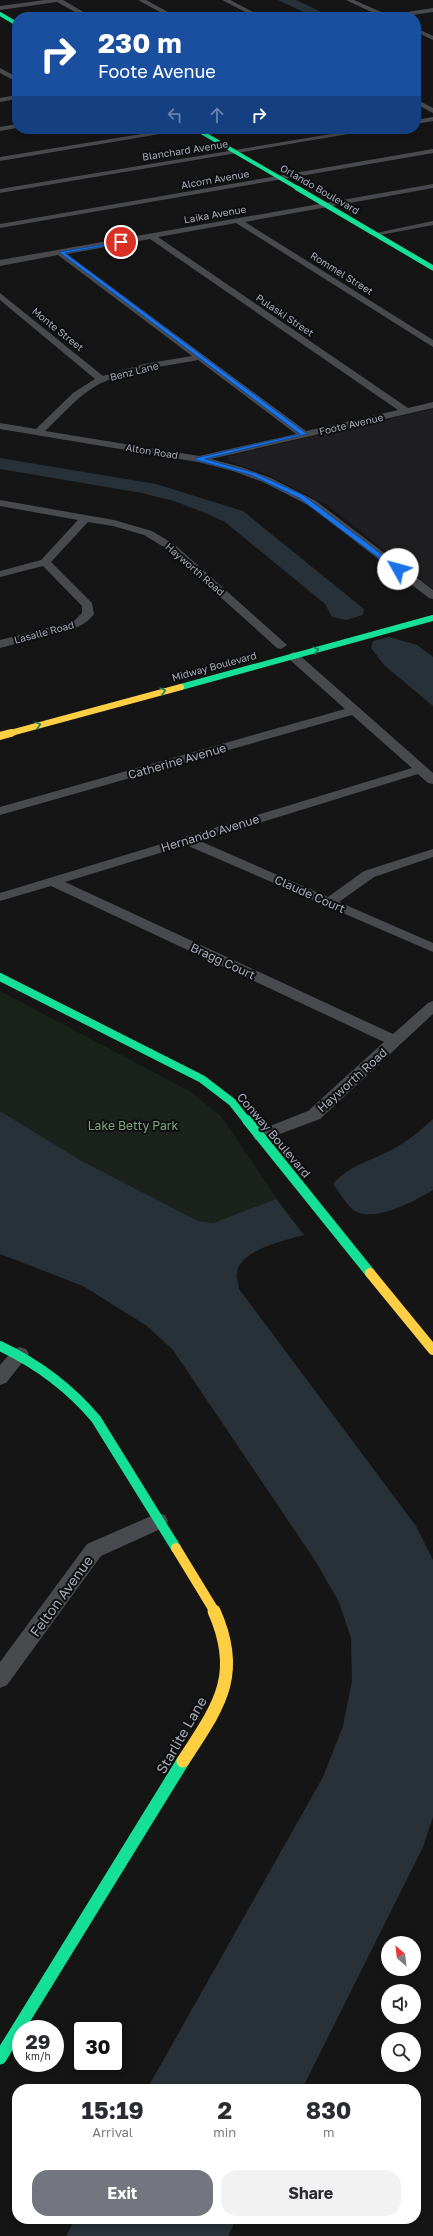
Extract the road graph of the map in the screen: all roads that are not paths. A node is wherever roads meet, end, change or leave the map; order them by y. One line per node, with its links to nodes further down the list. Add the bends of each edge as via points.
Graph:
1 (58, 0): 5 (street); 7 (street)
2 (141, 0): 8 (street)
3 (225, 0): 9 (street)
4 (350, 0): 10 (street)
5 (0, 8)
6 (433, 10): 11 (street)
7 (80, 12)
8 (164, 12)
9 (250, 12)
10 (376, 12)
11 (420, 12)
12 (0, 14): 13 (street)
13 (12, 21)
14 (421, 32): 15 (street)
15 (432, 36): 16 (street)
16 (421, 37)
17 (0, 70): 18 (street)
18 (12, 77)
19 (12, 98): 20 (street)
20 (0, 100)
21 (421, 104): 22 (street)
22 (433, 111)
23 (433, 119): 24 (street)
24 (421, 121)
25 (12, 127): 26 (street)
26 (0, 129)
27 (155, 134): 32 (street)
28 (205, 134): 31 (street, Orlando Boulevard)
29 (344, 134): 31 (street, Blanchard Avenue)
30 (433, 151): 33 (street, Alcorn Avenue)
31 (236, 152): 33 (street, Orlando Boulevard); 35 (street, Blanchard Avenue)
32 (0, 159)
33 (279, 178): 36 (street, Orlando Boulevard); 39 (street, Alcorn Avenue)
34 (433, 186): 36 (street, Laika Avenue)
35 (0, 191)
36 (326, 205): 37 (street, Laika Avenue); 40 (street, Orlando Boulevard)
37 (238, 221): 41 (street, Laika Avenue); 46 (street, Rommel Street)
38 (433, 223): 40 (street)
39 (0, 226)
40 (375, 234): 44 (street, Orlando Boulevard)
41 (151, 236): 42 (street, Laika Avenue); 50 (street, Pulaski Street)
42 (61, 252): 43 (street, Laika Avenue); 47 (street)
43 (0, 264)
44 (431, 266)
45 (0, 296): 48 (street, Monte Street)
46 (433, 344)
47 (200, 356): 48 (street, Benz Lane, via 128,371); 53 (street)
48 (102, 380): 52 (street, Benz Lane, via 81,392)
49 (433, 405): 50 (street, Foote Avenue)
50 (406, 411): 53 (street, Foote Avenue)
51 (0, 426): 52 (street, Alton Road)
52 (38, 432): 54 (street, Alton Road)
53 (304, 434): 54 (street, Foote Avenue)
54 (198, 459): 59 (street, Alton Road, via 253,474 301,496)
55 (0, 503): 56 (street, Hayworth Road)
56 (86, 518): 57 (street); 62 (street, Hayworth Road, via 139,530 162,541)
57 (45, 562): 58 (street); 61 (street, Lasalle Road, via 88,605 88,614 78,623 68,627)
58 (0, 574)
59 (433, 596)
60 (433, 618): 64 (street, Midway Boulevard, one-way to 60)
61 (0, 644)
62 (285, 644): 63 (street, Midway Boulevard)
63 (266, 649)
64 (293, 656): 65 (street); 66 (street, Midway Boulevard, one-way to 64)
65 (354, 710): 67 (street); 69 (street, Catherine Avenue)
66 (0, 736)
67 (421, 769): 68 (street); 70 (street, Hernando Avenue)
68 (433, 780)
69 (0, 811)
70 (188, 840): 72 (street, Hernando Avenue); 74 (street, Claude Court)
71 (433, 853): 74 (street, via 370,874)
72 (52, 880): 73 (street, Hernando Avenue); 78 (street, Bragg Court)
73 (0, 897)
74 (330, 902): 75 (street, Claude Court)
75 (433, 948)
76 (0, 977): 79 (street, Conway Boulevard, via 202,1079 232,1102)
77 (433, 1006): 78 (street, Hayworth Road)
78 (394, 1041): 79 (street, Hayworth Road, via 314,1115)
79 (260, 1136): 81 (street, Conway Boulevard)
80 (0, 1346): 82 (street, Starlite Lane)
81 (433, 1350)
82 (20, 1354): 83 (street); 84 (street, Starlite Lane, via 54,1375 83,1401)
83 (0, 1378)
84 (158, 1522): 85 (street, Felton Avenue, via 94,1550); 86 (street, Starlite Lane, via 214,1610 227,1644 227,1678 213,1713)
85 (0, 1679)
86 (0, 2058)

